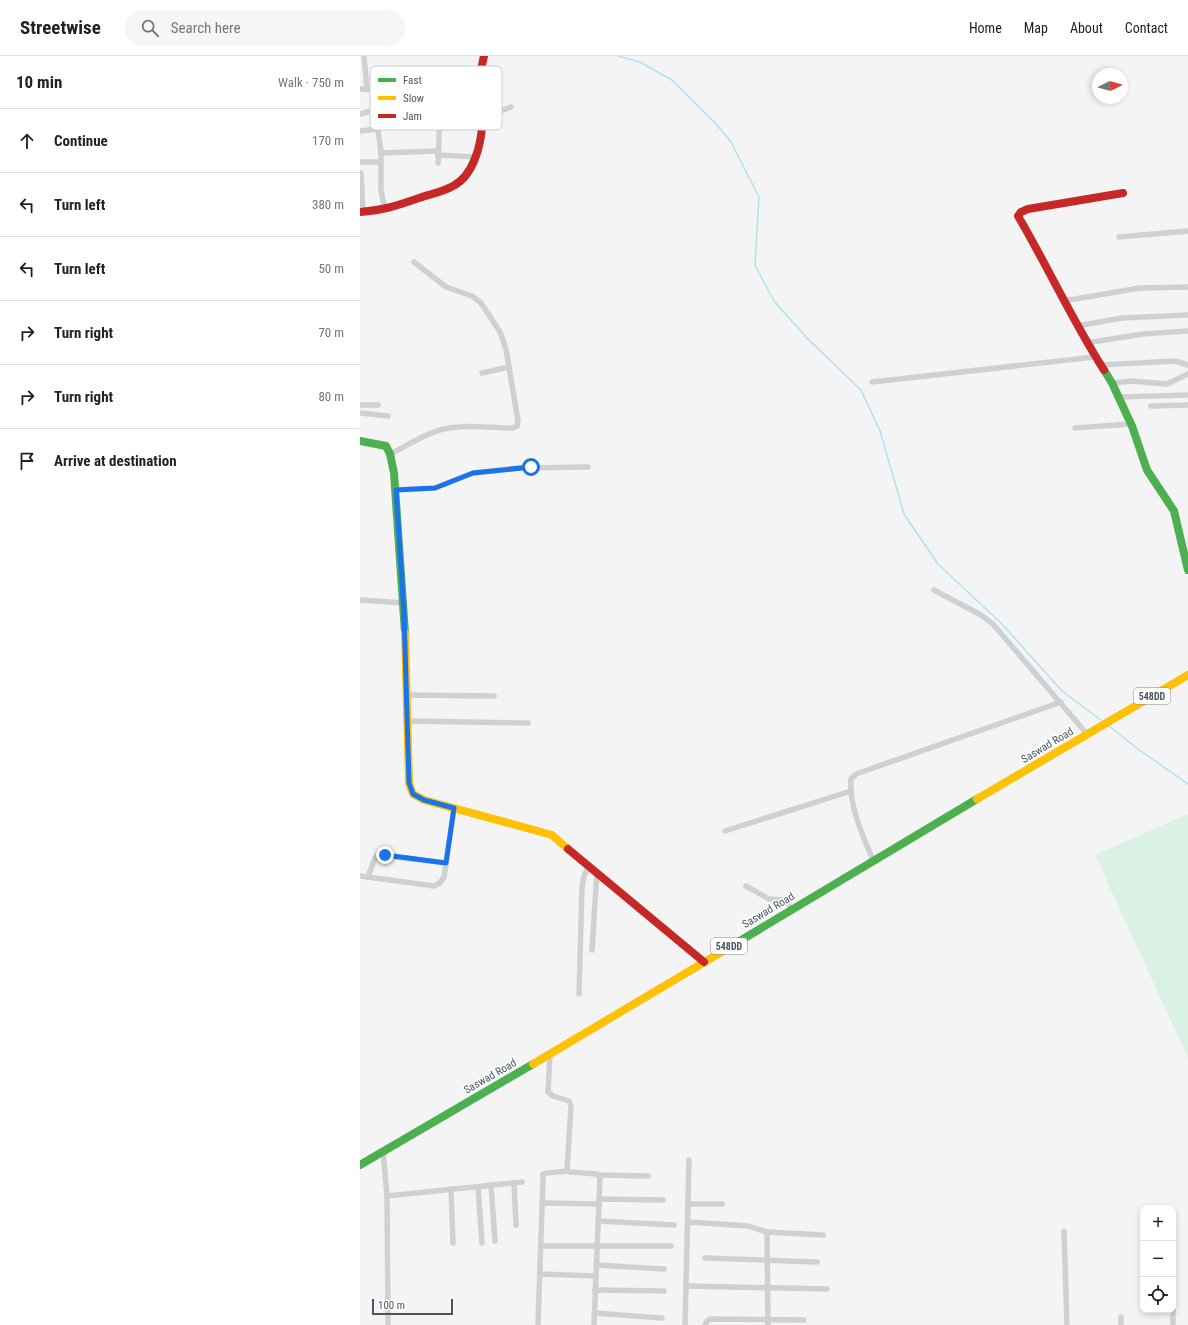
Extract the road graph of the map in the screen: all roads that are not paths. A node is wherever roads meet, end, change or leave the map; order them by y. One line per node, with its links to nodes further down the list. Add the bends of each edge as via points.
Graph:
1 (364, 56): 5 (street)
2 (484, 56): 3 (main road)
3 (480, 66)
4 (360, 89): 5 (street)
5 (367, 89)
6 (511, 107): 7 (street)
7 (502, 110)
8 (370, 111): 9 (street)
9 (360, 114)
10 (370, 130): 14 (street)
11 (378, 130): 15 (street)
12 (439, 130): 16 (street)
13 (480, 130): 17 (main road)
14 (360, 131)
15 (381, 153): 16 (street); 19 (street)
16 (438, 153): 17 (street); 20 (street)
17 (476, 157): 23 (main road, via 462,179 454,186)
18 (360, 162): 19 (street)
19 (381, 162): 23 (street, via 381,190)
20 (438, 163)
21 (361, 173): 24 (street)
22 (1123, 193): 29 (main road, via 1021,212 1018,216 1042,256)
23 (385, 210): 24 (main road)
24 (362, 212)
25 (1188, 231): 26 (street)
26 (1119, 237)
27 (414, 262): 37 (street, via 446,287 472,296 481,303 500,332)
28 (1188, 287): 29 (street, via 1140,288)
29 (1063, 301): 31 (main road)
30 (1188, 315): 31 (street, via 1122,318)
31 (1077, 326): 33 (main road)
32 (1188, 331): 33 (street, via 1143,334)
33 (1086, 343): 34 (main road)
34 (1095, 357): 35 (main road); 40 (street)
35 (1100, 365): 36 (street, via 1175,361); 41 (main road)
36 (1188, 365)
37 (509, 367): 38 (street); 53 (street, via 517,426 444,429)
38 (482, 373)
39 (1188, 374): 41 (street, via 1167,384 1131,381)
40 (872, 382)
41 (1112, 383): 43 (main road)
42 (1188, 395): 43 (street)
43 (1119, 397): 50 (main road)
44 (378, 404): 45 (street)
45 (360, 405)
46 (1151, 406): 47 (street)
47 (1188, 406)
48 (360, 413): 49 (street)
49 (388, 416)
50 (1131, 424): 51 (street); 56 (main road, via 1144,464 1174,511)
51 (1075, 428)
52 (360, 441): 53 (main road, via 381,444 388,448)
53 (390, 454): 55 (main road)
54 (588, 467): 55 (street, via 518,468 473,473 435,488)
55 (396, 490): 59 (main road)
56 (1188, 570)
57 (934, 590): 63 (street, via 993,624)
58 (360, 600): 59 (street)
59 (404, 603): 61 (main road)
60 (1188, 675): 66 (main road, Saswad Road / 548DD)
61 (408, 695): 62 (street); 64 (main road)
62 (494, 696)
63 (1061, 702): 66 (street); 67 (street, via 856,774 851,779)
64 (409, 721): 65 (street); 68 (main road, via 409,783 413,794 424,800)
65 (528, 723)
66 (1087, 734): 70 (main road, Saswad Road / 548DD)
67 (851, 791): 69 (street); 70 (street, via 861,830)
68 (454, 808): 71 (street); 72 (main road, via 552,835)
69 (725, 831)
70 (873, 860): 77 (main road, Saswad Road / 548DD)
71 (446, 863): 75 (street, via 379,855 375,858); 75 (street, via 444,877 434,886)
72 (589, 866): 73 (main road); 80 (street, via 582,887)
73 (597, 872): 78 (street); 79 (main road)
74 (360, 876): 75 (street)
75 (368, 877)
76 (746, 886): 77 (street, via 769,899 784,900)
77 (792, 909): 79 (main road, Saswad Road / 548DD)
78 (592, 950)
79 (704, 962): 81 (main road, Saswad Road / 548DD)
80 (579, 994)
81 (550, 1054): 82 (main road, Saswad Road / 548DD); 85 (street, via 548,1092 569,1101 571,1106)
82 (383, 1151): 84 (main road, Saswad Road / 548DD); 93 (street)
83 (689, 1160): 97 (street)
84 (360, 1165)
85 (568, 1171): 86 (street); 96 (street, via 543,1174)
86 (599, 1175): 87 (street); 95 (street)
87 (648, 1176)
88 (522, 1182): 89 (street)
89 (514, 1183): 90 (street); 101 (street)
90 (491, 1185): 91 (street); 106 (street)
91 (478, 1186): 92 (street); 108 (street)
92 (451, 1189): 93 (street); 107 (street)
93 (387, 1196): 130 (street)
94 (662, 1200): 95 (street)
95 (599, 1202): 96 (street); 99 (street)
96 (543, 1203): 109 (street)
97 (688, 1204): 98 (street); 100 (street)
98 (722, 1204)
99 (598, 1221): 102 (street); 111 (street)
100 (688, 1222): 104 (street, via 748,1226); 119 (street)
101 (516, 1225)
102 (674, 1225)
103 (1064, 1231): 135 (street)
104 (767, 1232): 105 (street); 113 (street)
105 (823, 1235)
106 (495, 1241)
107 (453, 1243)
108 (482, 1243)
109 (542, 1246): 111 (street); 117 (street)
110 (671, 1246): 111 (street)
111 (597, 1247): 115 (street)
112 (705, 1258): 113 (street)
113 (766, 1260): 114 (street); 120 (street)
114 (818, 1262)
115 (596, 1265): 116 (street); 118 (street)
116 (664, 1268)
117 (540, 1274): 118 (street); 131 (street)
118 (596, 1276): 122 (street)
119 (686, 1286): 120 (street); 133 (street)
120 (767, 1288): 121 (street); 129 (street)
121 (827, 1289)
122 (595, 1290): 123 (street); 124 (street)
123 (664, 1292)
124 (594, 1313): 127 (street); 132 (street)
125 (1173, 1313): 137 (street)
126 (1121, 1317): 136 (street)
127 (662, 1318)
128 (804, 1320): 129 (street)
129 (768, 1322): 134 (street, via 710,1319)
130 (388, 1325)
131 (538, 1325)
132 (594, 1325)
133 (686, 1325)
134 (705, 1325)
135 (1067, 1325)
136 (1121, 1325)
137 (1173, 1325)

